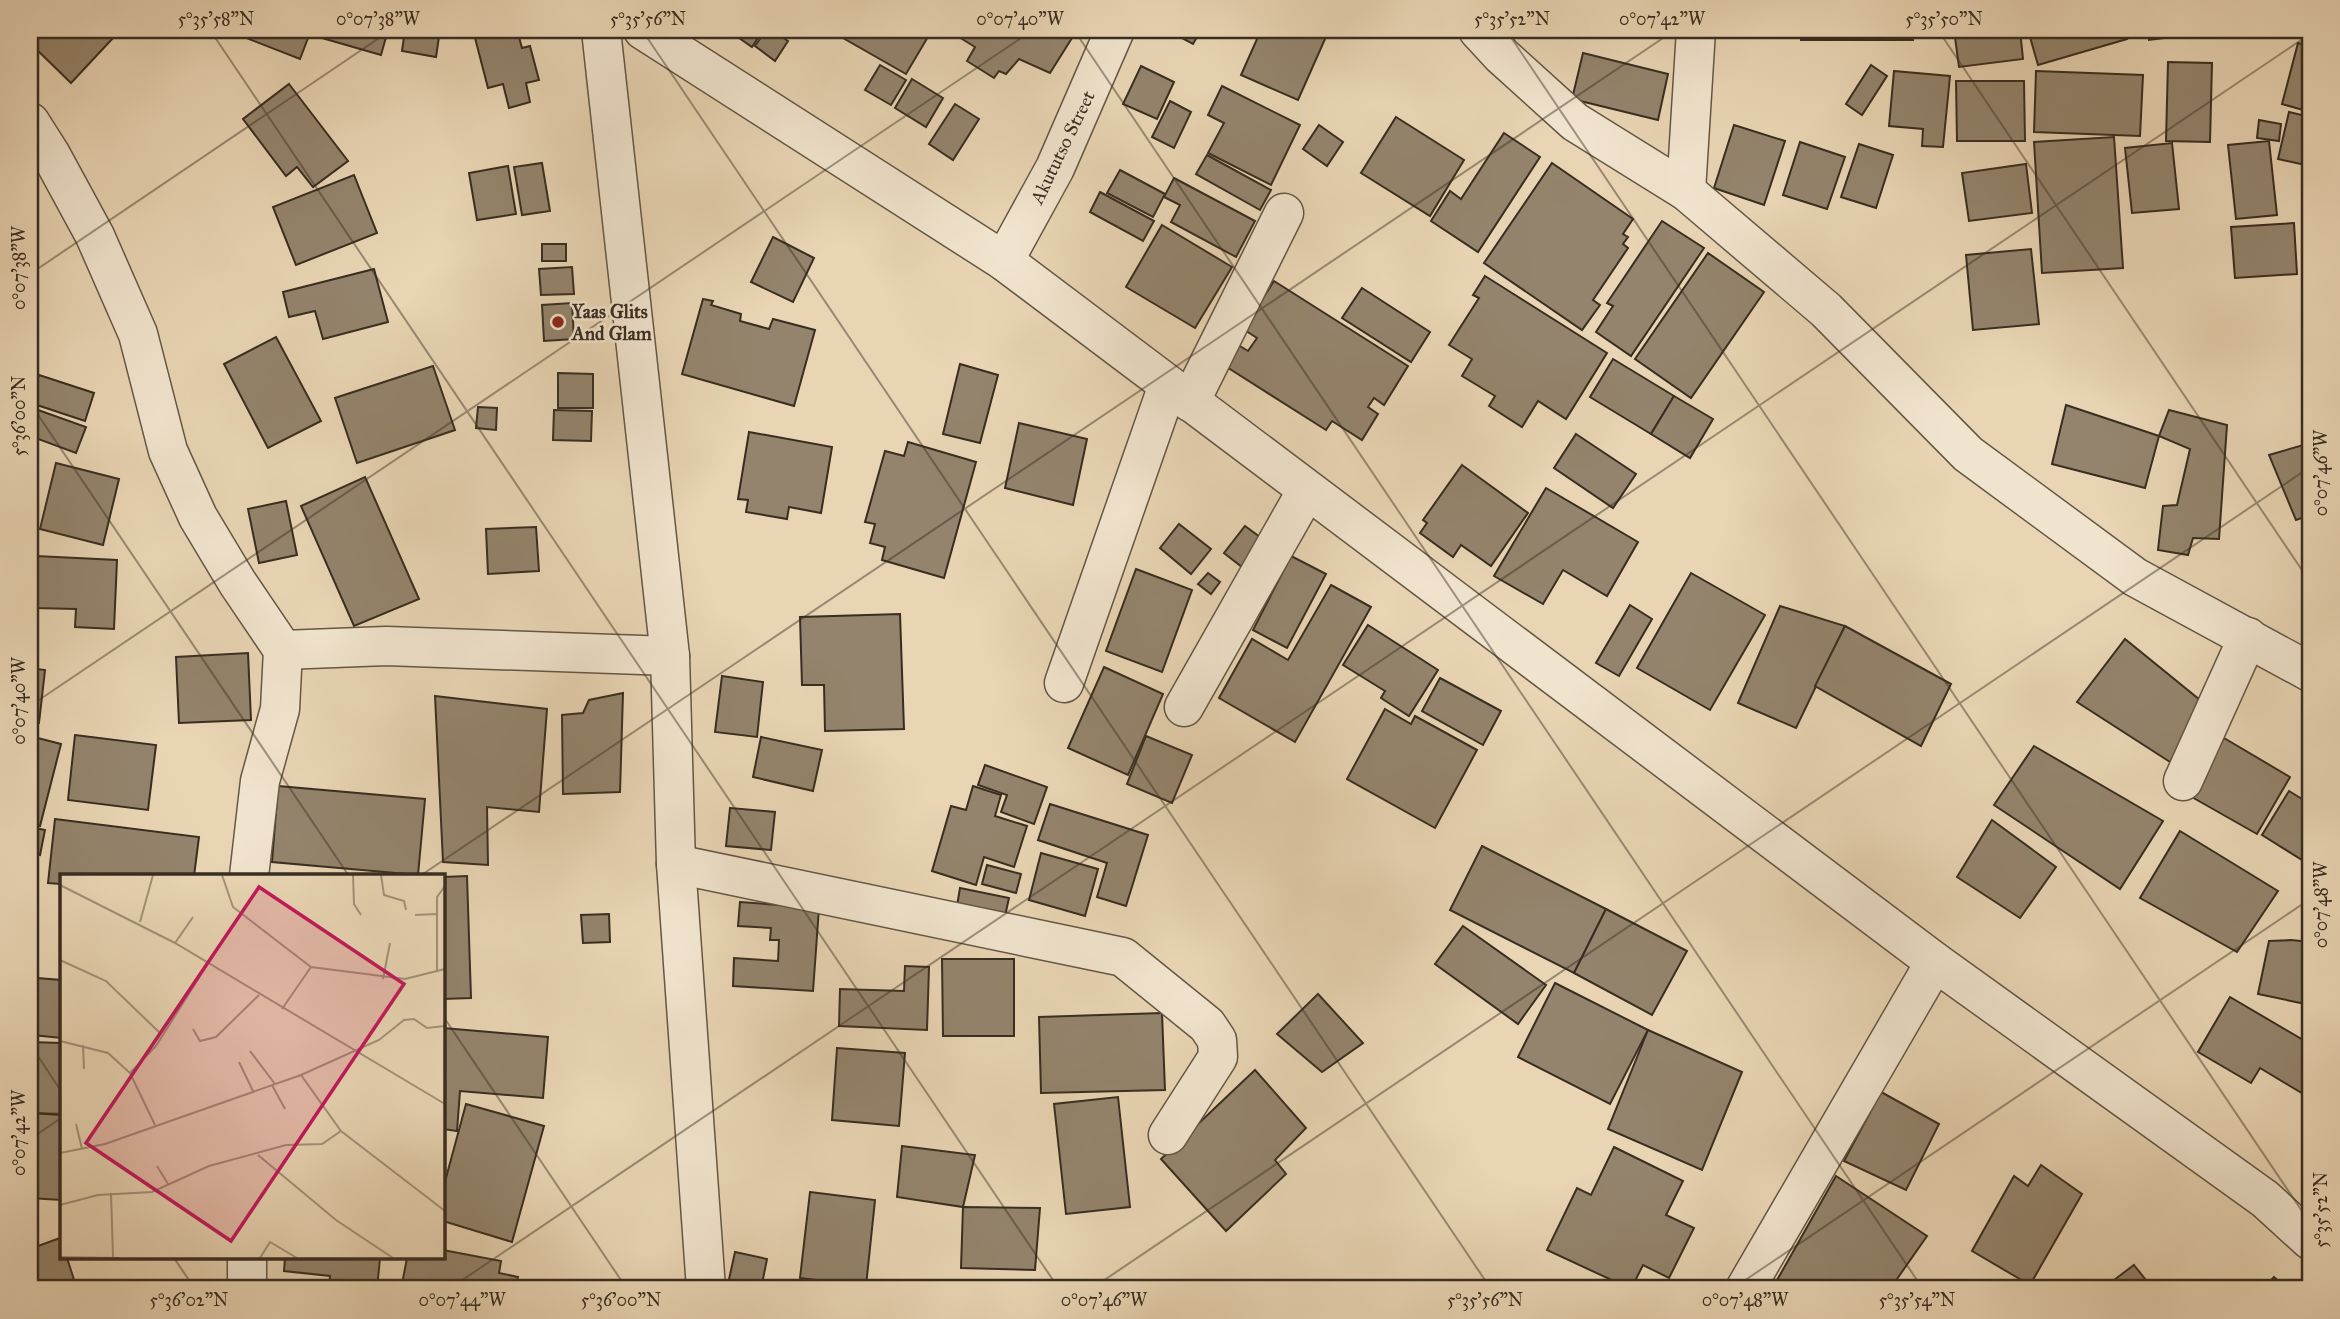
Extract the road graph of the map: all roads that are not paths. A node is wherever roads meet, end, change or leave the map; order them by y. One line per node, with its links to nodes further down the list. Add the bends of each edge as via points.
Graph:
1 (601, 30): 15 (street)
2 (643, 30): 10 (street)
3 (1115, 30): 10 (street, Akututso Street, via 1055,168)
4 (1478, 30): 8 (street, via 1575,122)
5 (1696, 30): 8 (street)
6 (30, 122): 7 (street)
7 (41, 160): 14 (street, via 95,236 138,334 168,451 198,517)
8 (1686, 191): 13 (street, via 1826,310 1968,454 2135,577)
9 (1284, 214): 11 (street)
10 (1004, 261): 11 (street)
11 (1179, 394): 12 (street); 17 (street)
12 (1307, 490): 18 (street); 22 (street)
13 (2248, 638): 16 (street); 19 (street)
14 (283, 650): 15 (street, via 386,646); 21 (street, via 280,709 260,781)
15 (670, 656): 20 (street)
16 (2310, 672)
17 (1064, 683)
18 (1184, 707)
19 (2183, 781)
20 (676, 864): 23 (street, via 1123,957 1207,1025 1217,1040 1218,1057); 27 (street)
21 (249, 874)
22 (1935, 962): 24 (street, via 2265,1199); 28 (street)
23 (1168, 1135)
24 (2310, 1240)
25 (247, 1260): 26 (street)
26 (247, 1289)
27 (706, 1289)
28 (1745, 1289)

